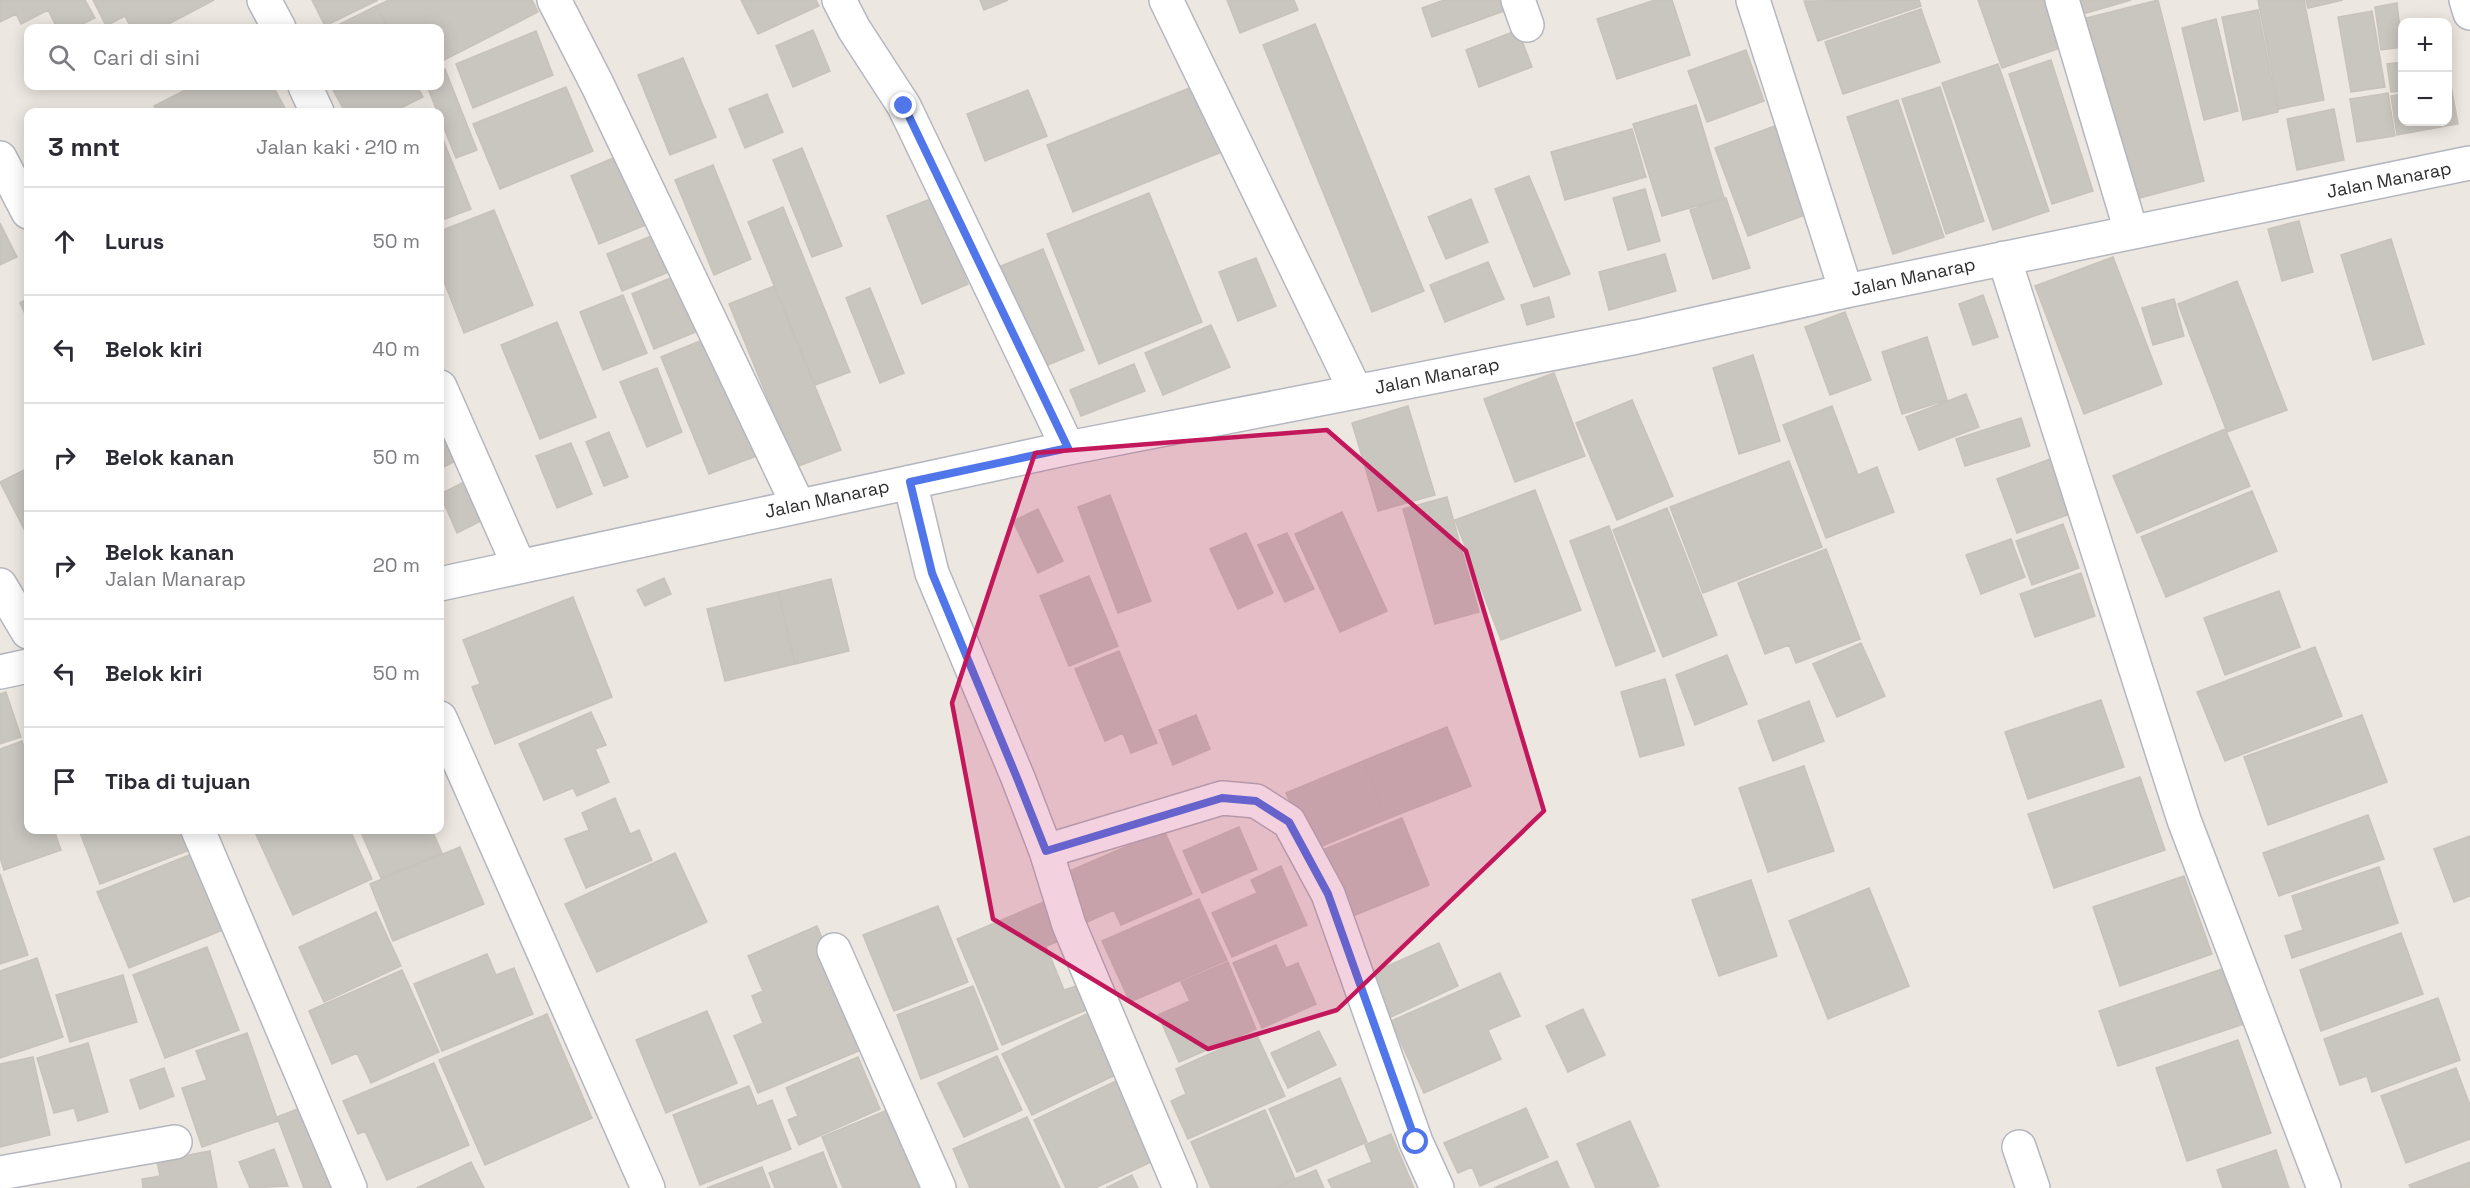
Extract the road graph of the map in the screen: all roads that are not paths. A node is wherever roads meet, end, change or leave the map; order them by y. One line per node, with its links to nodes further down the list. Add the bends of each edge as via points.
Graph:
1 (264, 0): 9 (street)
2 (554, 0): 22 (street)
3 (839, 0): 20 (street, via 904,106)
4 (1166, 0): 18 (street, Jalan Manarap)
5 (1753, 0): 17 (street)
6 (2062, 0): 15 (street)
7 (2466, 0): 8 (street)
8 (2470, 14)
9 (277, 24)
10 (307, 90): 11 (street)
11 (315, 108)
12 (0, 158): 14 (street)
13 (2470, 164): 15 (street, Jalan Manarap)
14 (24, 204)
15 (2131, 231): 16 (street, Jalan Manarap)
16 (2004, 258): 17 (street, Jalan Manarap); 42 (street, via 2184,820)
17 (1846, 291): 18 (street, Jalan Manarap)
18 (1356, 392): 20 (street, Jalan Manarap)
19 (444, 396): 23 (street)
20 (1068, 448): 21 (street, Jalan Manarap)
21 (910, 482): 22 (street, Jalan Manarap); 31 (street, via 932,573)
22 (798, 505): 23 (street, Jalan Manarap)
23 (519, 566): 24 (street, Jalan Manarap)
24 (444, 583)
25 (0, 585): 26 (street)
26 (24, 625)
27 (24, 667): 28 (street)
28 (0, 672)
29 (444, 727): 37 (street)
30 (200, 834): 36 (street)
31 (1046, 851): 39 (street, via 1069,925); 40 (street, via 1222,798 1256,801 1289,822 1328,894 1416,1142)
32 (834, 950): 38 (street)
33 (175, 1142): 35 (street)
34 (2019, 1147): 41 (street)
35 (0, 1173)
36 (350, 1188)
37 (648, 1188)
38 (939, 1188)
39 (1180, 1188)
40 (1437, 1188)
41 (2032, 1188)
42 (2324, 1188)

